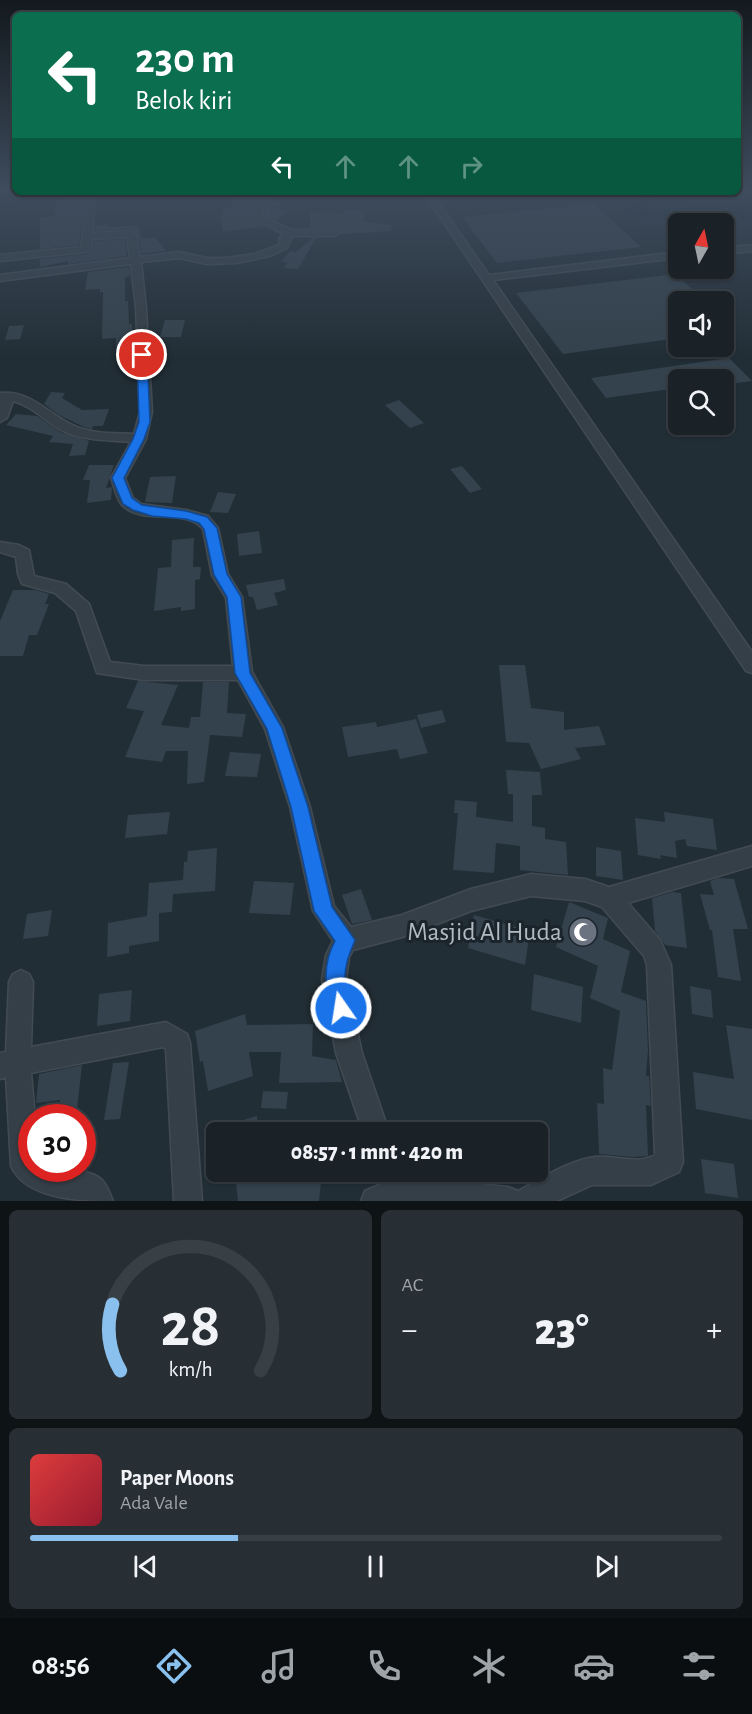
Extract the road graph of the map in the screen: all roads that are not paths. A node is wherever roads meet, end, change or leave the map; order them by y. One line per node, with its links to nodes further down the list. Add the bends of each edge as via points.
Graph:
1 (64, 246): 9 (street)
2 (87, 246): 11 (street)
3 (134, 246): 10 (street)
4 (284, 246): 10 (street, via 223,261 184,255)
5 (465, 246): 13 (street)
6 (752, 248): 7 (street)
7 (734, 250)
8 (668, 256): 13 (street)
9 (0, 258)
10 (136, 261): 11 (street); 16 (street, via 146,412)
11 (89, 265): 12 (street)
12 (0, 278)
13 (487, 278): 18 (street)
14 (5, 397): 15 (street); 16 (street, via 28,402 76,431)
15 (0, 418)
16 (139, 439): 19 (street, via 118,478 120,487 127,501 137,508 186,515 203,520 210,528 220,575 234,597)
17 (0, 547): 19 (street, via 23,554 28,580 60,588 83,608 103,668 144,673)
18 (752, 666)
19 (243, 673): 22 (street, via 274,728 300,807 324,911)
20 (752, 856): 21 (street)
21 (609, 898): 22 (street, via 585,890 531,885); 32 (street, via 652,948 659,966 669,1161 651,1172 592,1171)
22 (346, 940): 25 (street, via 338,955 334,980 345,1039)
23 (21, 982): 24 (street)
24 (9, 1064): 28 (street, via 25,1166 46,1180 91,1188); 29 (street, via 166,1034 176,1040)
25 (373, 1122)
26 (397, 1182): 30 (street)
27 (404, 1182): 31 (street)
28 (99, 1201)
29 (188, 1201)
30 (375, 1201)
31 (508, 1201)
32 (528, 1201)

